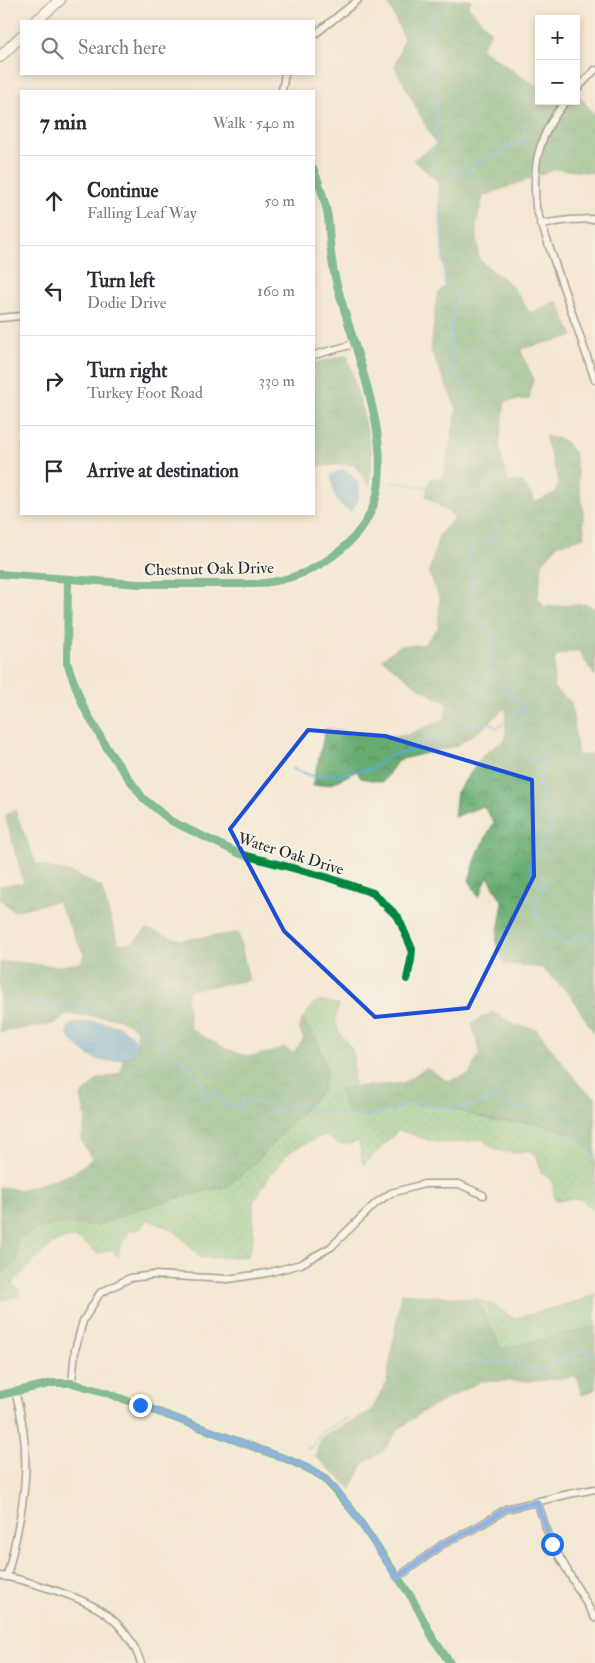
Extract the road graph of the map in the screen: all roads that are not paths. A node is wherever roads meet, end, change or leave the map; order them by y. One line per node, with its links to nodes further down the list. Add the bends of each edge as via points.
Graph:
1 (60, 0): 3 (main road)
2 (358, 0): 4 (street)
3 (37, 20)
4 (315, 35)
5 (20, 37): 6 (main road)
6 (0, 57)
7 (595, 70): 9 (street)
8 (285, 75): 10 (street)
9 (580, 86)
10 (282, 90)
11 (563, 105): 14 (street, via 546,131 536,161 534,189)
12 (315, 173): 17 (street, Chestnut Oak Drive, via 326,211 334,276)
13 (595, 219): 14 (street)
14 (540, 224): 19 (street)
15 (20, 316): 16 (street)
16 (0, 318)
17 (354, 344): 18 (street); 21 (street, Chestnut Oak Drive, via 375,424 379,478 367,519 352,540 328,561 299,576 258,584 139,584)
18 (315, 355)
19 (595, 380)
20 (0, 574): 21 (street, Chestnut Oak Drive)
21 (68, 579): 22 (street, Water Oak Drive, via 68,663 83,706 108,750 143,798 171,821 240,854 372,892 398,917 412,948)
22 (407, 979)
23 (483, 1196): 24 (street, via 458,1184 424,1184 391,1193 376,1203 331,1247 301,1264 267,1273 228,1278 154,1275 130,1278 100,1293 83,1321 75,1350)
24 (72, 1383): 25 (street, via 53,1383); 30 (street, via 314,1471 335,1488)
25 (15, 1391): 26 (street); 29 (street, via 23,1425 26,1476 22,1514)
26 (0, 1395)
27 (595, 1489): 28 (street)
28 (537, 1502): 30 (street, via 506,1509 443,1544); 31 (street, via 552,1544)
29 (4, 1576): 32 (street, via 99,1609 126,1633)
30 (397, 1578): 33 (street)
31 (595, 1618)
32 (141, 1663)
33 (450, 1663)

